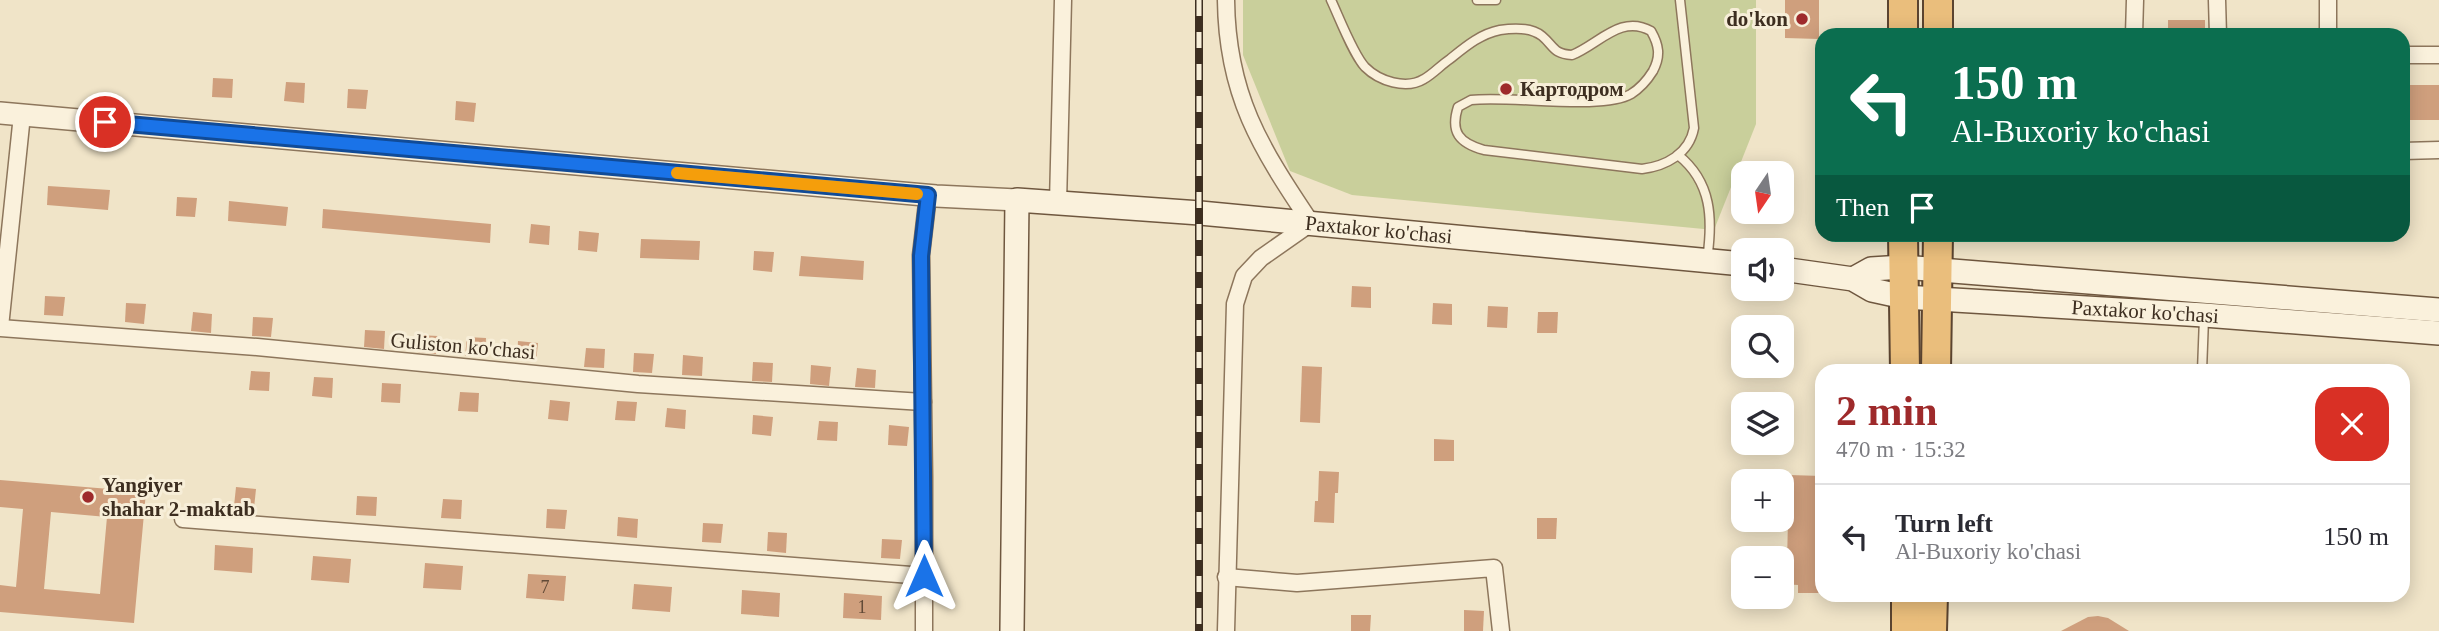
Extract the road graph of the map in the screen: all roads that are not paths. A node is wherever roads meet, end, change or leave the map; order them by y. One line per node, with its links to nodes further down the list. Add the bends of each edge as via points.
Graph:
1 (1063, 0): 26 (street)
2 (1226, 0): 27 (street, via 1233,74 1246,110 1261,145)
3 (1331, 0): 23 (lane, via 1364,66 1403,84 1424,79 1493,32 1531,31 1557,52 1572,55 1622,26 1643,26 1651,31 1659,50 1657,63 1630,95 1587,101 1471,100 1458,107 1454,122 1457,133 1471,147 1484,150 1625,168 1658,167)
4 (1477, 0): 5 (lane)
5 (1496, 0)
6 (1680, 0): 23 (lane, via 1694,128)
7 (1902, 0): 12 (highway)
8 (1938, 0): 13 (highway)
9 (2135, 0): 14 (street)
10 (2217, 0): 15 (street)
11 (2328, 0): 16 (street)
12 (1903, 28)
13 (1938, 28)
14 (2134, 28)
15 (2218, 28)
16 (2328, 28)
17 (2410, 55): 18 (street)
18 (2439, 55)
19 (0, 113): 20 (street)
20 (22, 114): 24 (street); 40 (street, Guliston ko'chasi)
21 (2439, 150): 22 (street)
22 (2410, 151)
23 (1678, 155): 30 (lane, via 1695,170 1706,190 1710,221)
24 (928, 195): 25 (street); 45 (street, via 921,256)
25 (1017, 200): 26 (main road, Paxtakor ko'chasi); 52 (main road)
26 (1058, 203): 27 (main road, Paxtakor ko'chasi)
27 (1311, 223): 30 (main road, Paxtakor ko'chasi); 48 (street, via 1261,258 1244,276 1235,304)
28 (1903, 242): 32 (highway)
29 (1938, 242): 33 (highway)
30 (1707, 260): 31 (main road, Paxtakor ko'chasi)
31 (1731, 263)
32 (1903, 267): 33 (main road, Paxtakor ko'chasi); 35 (main road, Paxtakor ko'chasi, via 1871,269); 36 (highway)
33 (1938, 269): 37 (highway); 38 (main road, Paxtakor ko'chasi)
34 (1794, 272): 35 (main road, Paxtakor ko'chasi)
35 (1853, 279): 36 (main road, Paxtakor ko'chasi, via 1872,290)
36 (1904, 297): 37 (main road, Paxtakor ko'chasi); 42 (highway)
37 (1937, 299): 39 (main road, Paxtakor ko'chasi); 43 (highway)
38 (2439, 310)
39 (2204, 315): 41 (main road, Paxtakor ko'chasi); 44 (lane)
40 (0, 328): 45 (street, Guliston ko'chasi, via 638,384)
41 (2439, 333)
42 (1905, 364)
43 (1936, 364)
44 (2202, 364)
45 (923, 402): 47 (street)
46 (183, 519): 47 (street)
47 (924, 576): 51 (street)
48 (1226, 577): 53 (street); 54 (street, via 1297,583 1494,568)
49 (1906, 602): 55 (highway)
50 (1933, 602): 56 (highway)
51 (923, 631)
52 (1012, 631)
53 (1226, 631)
54 (1501, 631)
55 (1906, 631)
56 (1932, 631)

